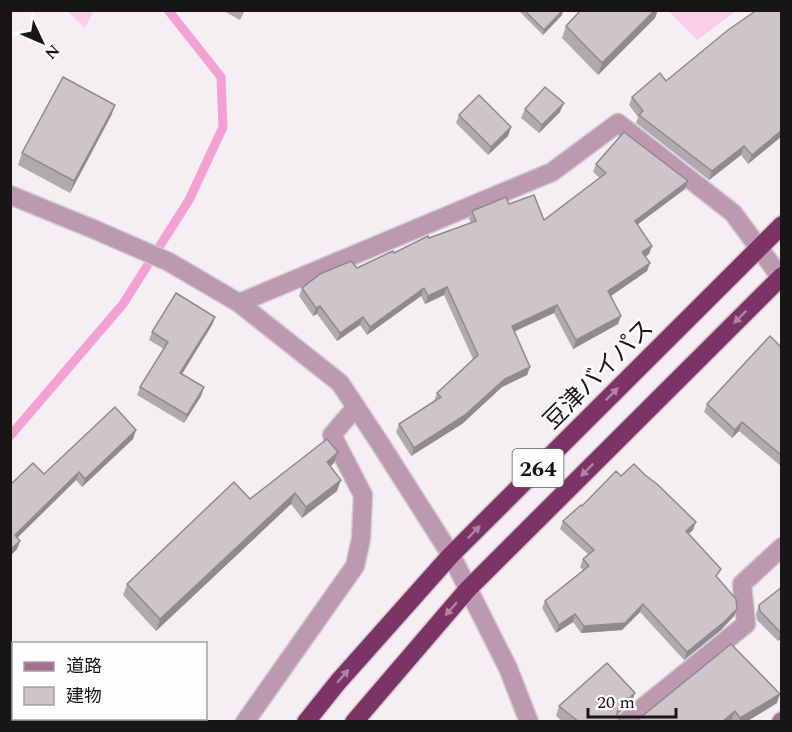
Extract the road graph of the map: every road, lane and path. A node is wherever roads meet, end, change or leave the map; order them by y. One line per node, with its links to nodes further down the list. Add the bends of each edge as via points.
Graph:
1 (10, 195): 5 (street, via 170,262)
2 (782, 225): 3 (highway, 豆津バイパス / 264)
3 (759, 247): 4 (street); 5 (street, via 733,213 618,123 552,172); 8 (highway, 豆津バイパス / 264, one-way to 3)
4 (781, 277): 9 (highway, 264, one-way to 9)
5 (239, 303): 6 (street, via 340,383)
6 (356, 407): 8 (street); 11 (street, via 332,435 363,495 362,539 355,566)
7 (782, 547): 14 (street, via 742,584 746,624)
8 (451, 555): 9 (street); 12 (highway, 豆津バイパス / 264, one-way to 8)
9 (468, 589): 10 (highway, 264, one-way to 10); 13 (street, via 508,668)
10 (357, 719)
11 (244, 722)
12 (306, 722)
13 (529, 722)
14 (625, 722)

